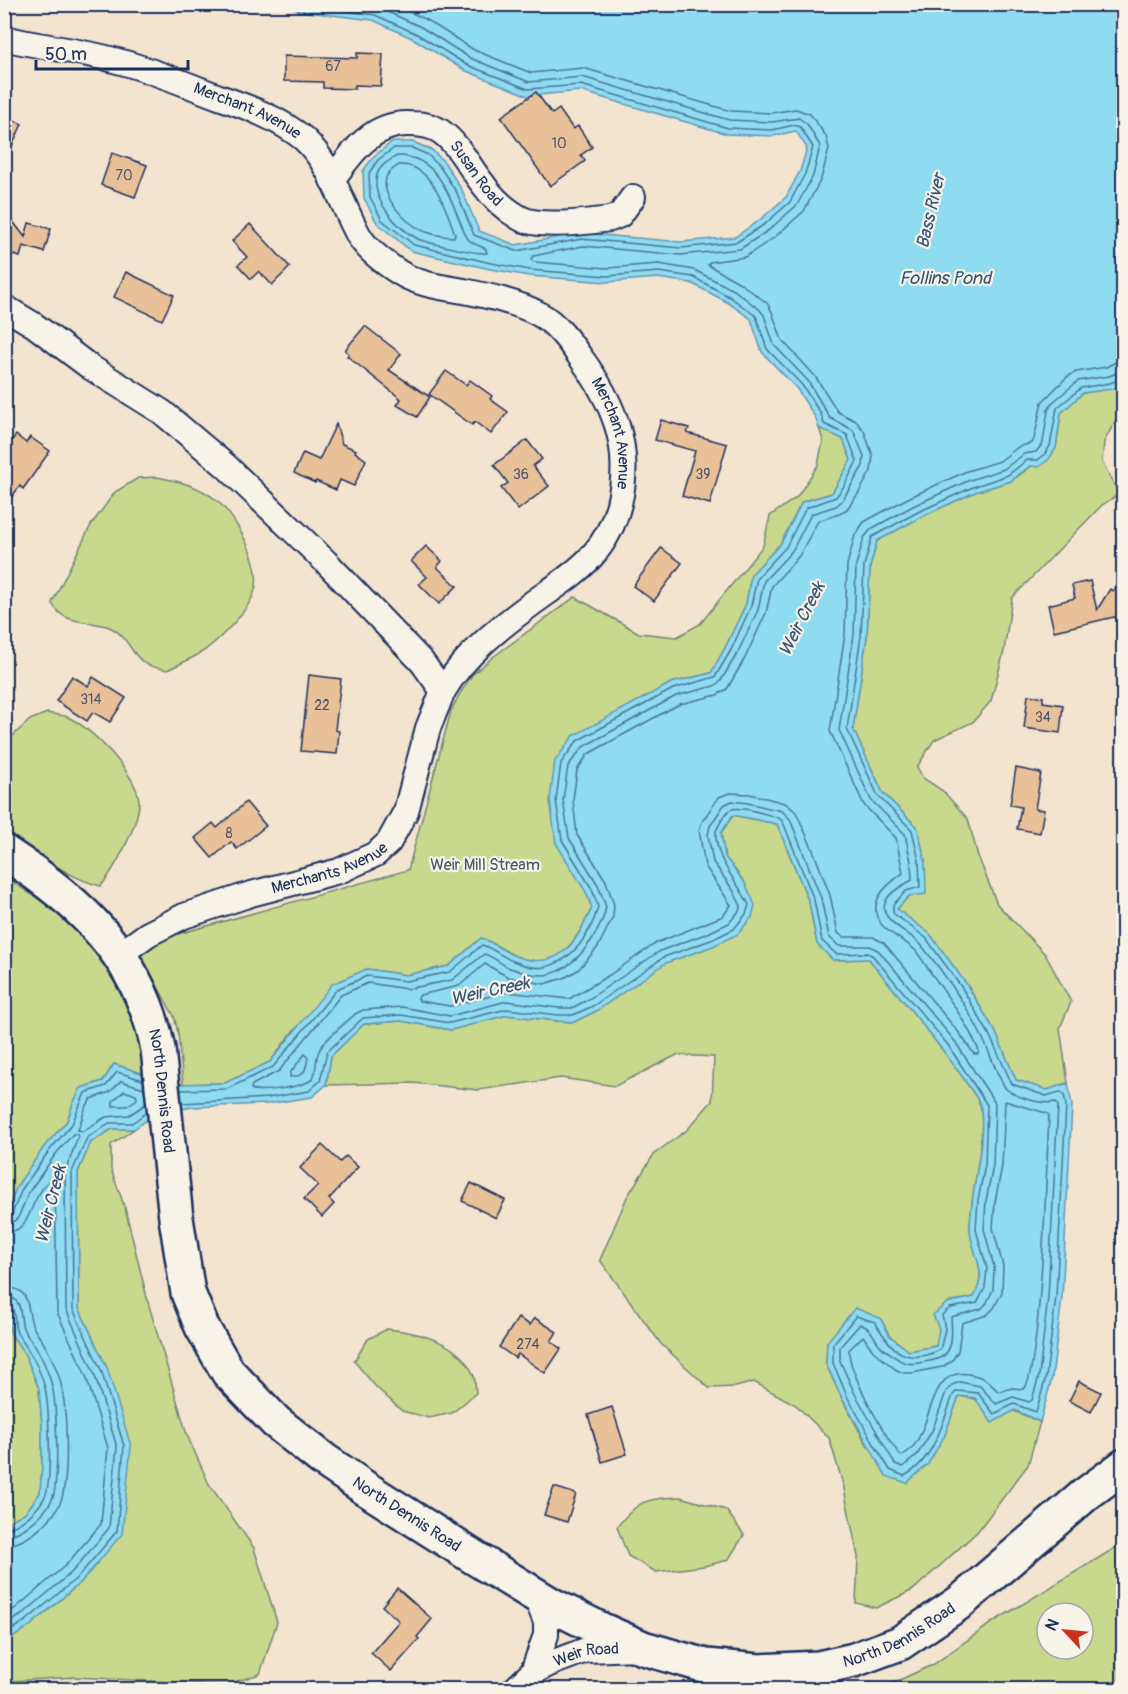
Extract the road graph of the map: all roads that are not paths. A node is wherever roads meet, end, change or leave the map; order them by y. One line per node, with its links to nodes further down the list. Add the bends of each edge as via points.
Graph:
1 (4, 38): 2 (street, Merchant Avenue, via 122,62 244,106 303,139)
2 (332, 180): 3 (street, Susan Road, via 373,133 400,123 420,124 449,139 483,186 520,218 533,223 610,219 620,215); 5 (street, Merchant Avenue, via 360,238 402,274 423,284 498,300 539,314 556,326 598,381 618,425 622,455 619,504 597,551 582,568 482,643)
3 (633, 197)
4 (4, 307): 5 (street, via 90,368 162,412 226,466 326,562 422,662)
5 (443, 691): 7 (street, Merchants Avenue, via 428,728 406,811 376,854 339,871 184,916)
6 (4, 852): 7 (main road, North Dennis Road, via 75,903)
7 (120, 954): 9 (main road, North Dennis Road, via 153,1025 188,1293 228,1372 276,1422 324,1460)
8 (1124, 1466): 10 (main road, North Dennis Road, via 959,1603 900,1643 818,1668 759,1671 706,1666)
9 (535, 1594): 10 (main road, North Dennis Road); 11 (street, Weir Road, via 546,1622 546,1635)
10 (643, 1648): 11 (street, Weir Road, via 586,1650)
11 (533, 1672): 12 (street, Weir Road)
12 (514, 1689)

